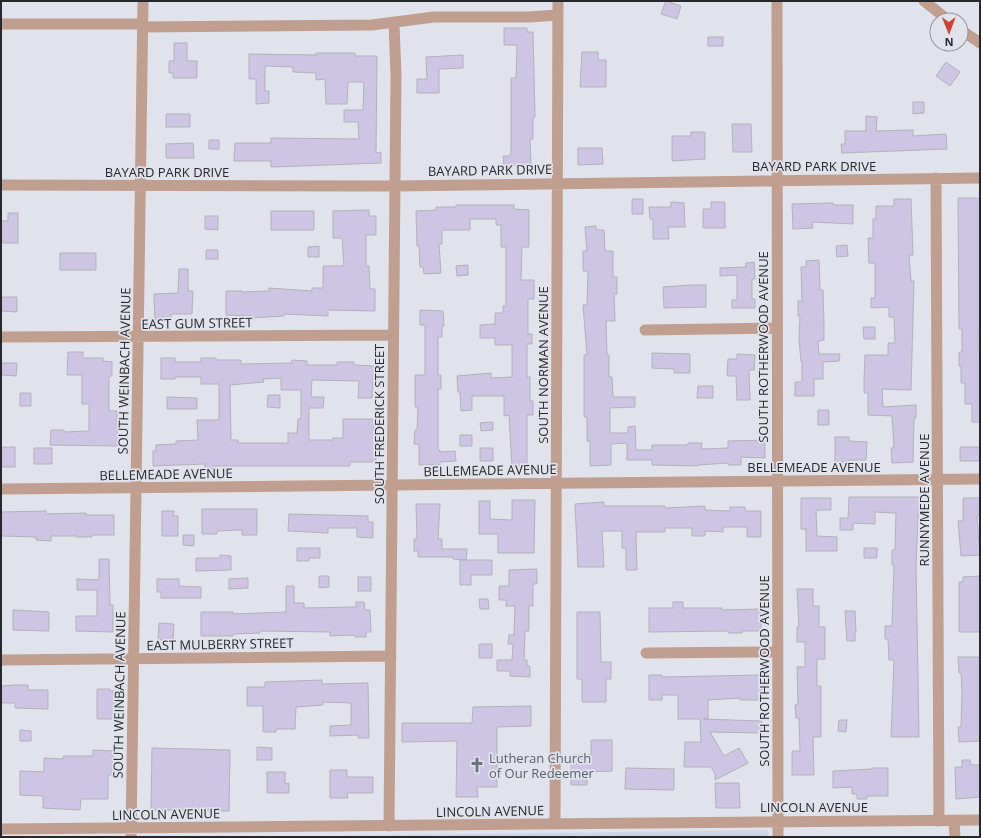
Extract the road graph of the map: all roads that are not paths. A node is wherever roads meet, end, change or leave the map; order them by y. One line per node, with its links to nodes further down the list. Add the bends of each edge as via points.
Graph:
1 (143, 1): 9 (street, SOUTH WEINBACH AVENUE)
2 (558, 1): 6 (street, SOUTH NORMAN AVENUE)
3 (776, 1): 14 (street, SOUTH ROTHERWOOD AVENUE)
4 (924, 1): 5 (street)
5 (938, 12)
6 (557, 15): 7 (street, via 413,18); 15 (street, SOUTH NORMAN AVENUE)
7 (394, 23): 9 (street); 18 (street, SOUTH FREDERICK STREET)
8 (1, 24): 9 (street)
9 (143, 26): 17 (street, SOUTH WEINBACH AVENUE)
10 (969, 35): 11 (street)
11 (980, 43)
12 (936, 178): 13 (street, BAYARD PARK DRIVE); 14 (street, BAYARD PARK DRIVE); 25 (street, RUNNYMEDE AVENUE)
13 (980, 178)
14 (778, 180): 15 (street, BAYARD PARK DRIVE); 19 (street, SOUTH ROTHERWOOD AVENUE)
15 (557, 183): 18 (street, BAYARD PARK DRIVE); 27 (street, SOUTH NORMAN AVENUE)
16 (1, 185): 17 (street, BAYARD PARK DRIVE)
17 (140, 186): 18 (street, BAYARD PARK DRIVE); 23 (street, SOUTH WEINBACH AVENUE)
18 (395, 186): 21 (street, SOUTH FREDERICK STREET)
19 (777, 328): 20 (street); 26 (street, SOUTH ROTHERWOOD AVENUE)
20 (644, 330)
21 (393, 335): 23 (street, EAST GUM STREET); 28 (street, SOUTH FREDERICK STREET)
22 (1, 338): 23 (street, EAST GUM STREET)
23 (138, 338): 29 (street, SOUTH WEINBACH AVENUE)
24 (980, 479): 25 (street, BELLEMEADE AVENUE)
25 (937, 480): 26 (street, BELLEMEADE AVENUE); 37 (street, RUNNYMEDE AVENUE)
26 (777, 481): 27 (street, BELLEMEADE AVENUE); 31 (street, SOUTH ROTHERWOOD AVENUE)
27 (556, 483): 28 (street, BELLEMEADE AVENUE); 40 (street, SOUTH NORMAN AVENUE)
28 (392, 485): 29 (street, BELLEMEADE AVENUE); 33 (street, SOUTH FREDERICK STREET)
29 (136, 488): 30 (street, BELLEMEADE AVENUE); 34 (street, SOUTH WEINBACH AVENUE)
30 (1, 489)
31 (777, 652): 32 (street); 39 (street, SOUTH ROTHERWOOD AVENUE)
32 (646, 653)
33 (391, 656): 34 (street, EAST MULBERRY STREET); 41 (street, SOUTH FREDERICK STREET)
34 (133, 659): 35 (street, EAST MULBERRY STREET); 43 (street, SOUTH WEINBACH AVENUE)
35 (1, 660)
36 (980, 820): 38 (street, LINCOLN AVENUE)
37 (939, 821): 38 (street, LINCOLN AVENUE); 39 (street, LINCOLN AVENUE)
38 (954, 821): 45 (street)
39 (777, 822): 40 (street, LINCOLN AVENUE); 44 (street, SOUTH ROTHERWOOD AVENUE)
40 (555, 824): 41 (street, LINCOLN AVENUE)
41 (389, 826): 43 (street, LINCOLN AVENUE)
42 (1, 829): 43 (street, LINCOLN AVENUE)
43 (131, 833)
44 (778, 837)
45 (955, 837)

